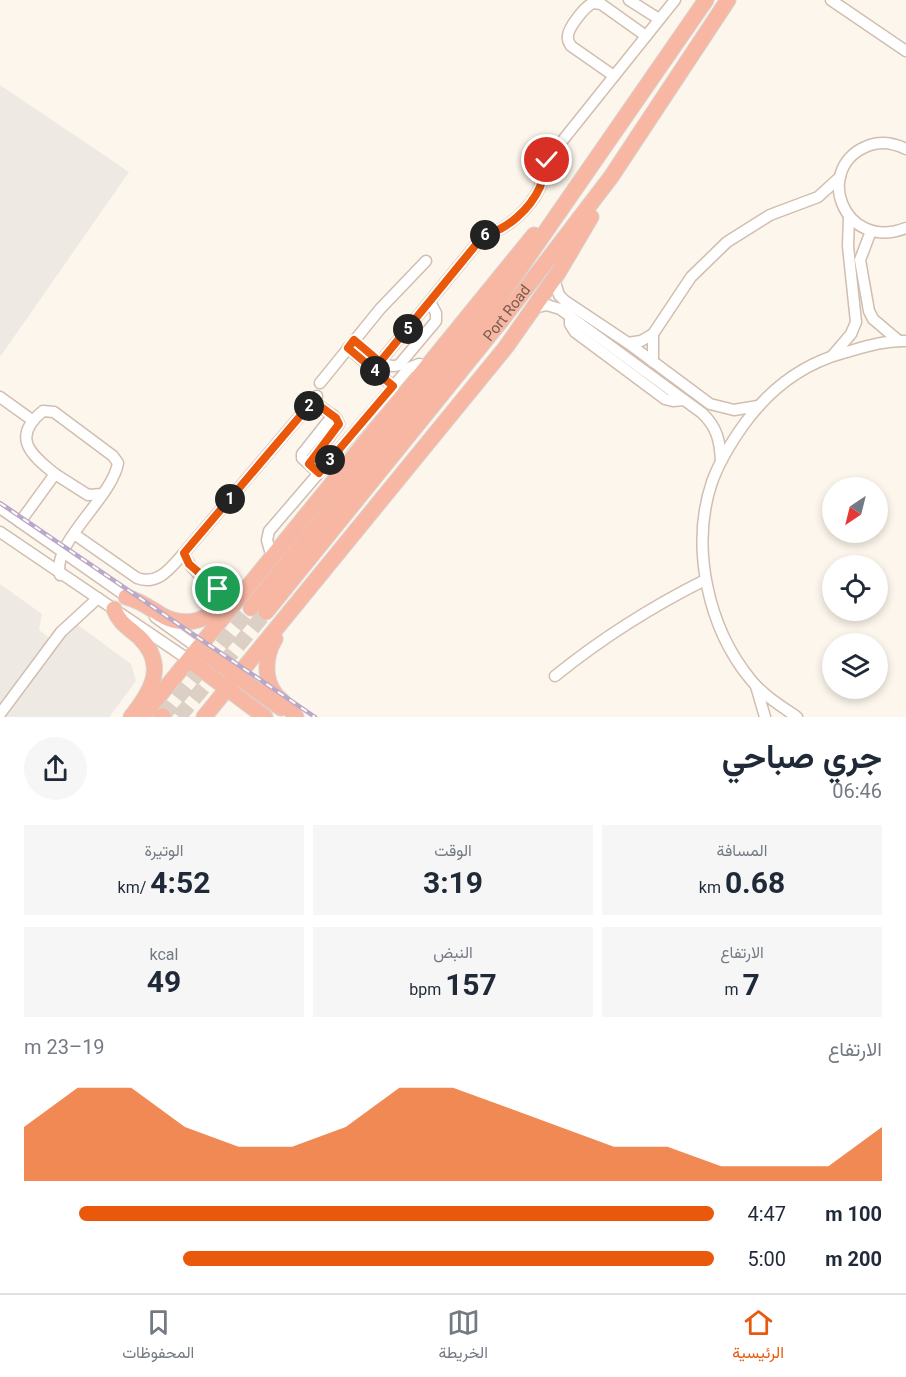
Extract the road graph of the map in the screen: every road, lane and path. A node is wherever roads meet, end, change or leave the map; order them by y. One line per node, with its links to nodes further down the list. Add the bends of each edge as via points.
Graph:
1 (629, 0): 6 (street)
2 (675, 0): 6 (street)
3 (706, 0): 17 (highway, Port Road)
4 (728, 0): 13 (highway, Port Road)
5 (831, 0): 8 (street)
6 (659, 19): 7 (street)
7 (646, 36): 9 (street); 9 (street, via 598,3 585,7 569,31 568,40)
8 (906, 51)
9 (614, 76): 23 (street, via 547,160 540,187 527,206 514,220 484,235)
10 (906, 138): 11 (street)
11 (888, 143): 12 (street); 14 (street, via 875,144 852,155)
12 (906, 149)
13 (611, 177): 17 (highway, Port Road, via 501,321 258,610 469,340); 22 (highway)
14 (840, 177): 15 (street); 16 (street)
15 (818, 197): 16 (street); 25 (street, via 770,215 721,248 680,291)
16 (842, 206): 18 (street)
17 (559, 214): 32 (highway, via 536,233)
18 (849, 217): 20 (street); 29 (street, via 856,322)
19 (906, 228): 20 (street, via 895,232)
20 (871, 231): 26 (street, via 860,260 869,311 873,319)
21 (426, 261): 28 (street)
22 (554, 279): 24 (highway); 27 (street, via 562,298)
23 (430, 302): 30 (street); 30 (street, via 437,316 435,324 399,365 387,367)
24 (534, 308): 38 (street, via 552,305 570,316 702,413 720,441); 56 (highway)
25 (653, 334): 27 (street); 31 (street)
26 (903, 341): 29 (street)
27 (628, 343): 31 (street)
28 (351, 344): 30 (street); 33 (street); 34 (street)
29 (832, 356): 36 (street, via 796,374)
30 (380, 362)
31 (653, 362): 36 (street, via 710,404 734,410)
32 (428, 366): 34 (street, via 412,366); 49 (highway)
33 (320, 383)
34 (393, 386): 39 (street)
35 (0, 397): 37 (street)
36 (758, 406): 38 (street)
37 (32, 420): 40 (street, via 26,433 28,448 36,460); 41 (street, via 43,411 54,412 113,456 118,463 117,471)
38 (721, 461): 52 (street, via 707,504)
39 (319, 473): 48 (street, via 302,458 302,453 333,416 315,398); 49 (street, via 269,531 267,543)
40 (55, 474): 41 (street, via 88,495); 43 (street)
41 (102, 494): 45 (street)
42 (0, 508): 43 (street)
43 (24, 524): 46 (street); 47 (street)
44 (0, 532): 46 (street)
45 (74, 534): 47 (street); 48 (street, via 147,581 160,577)
46 (13, 541): 51 (street)
47 (63, 551): 51 (street); 54 (street)
48 (184, 553): 53 (street, via 189,564 214,587)
49 (272, 558): 50 (highway)
50 (260, 573): 53 (highway); 58 (highway)
51 (60, 575): 55 (street)
52 (705, 580): 59 (street, via 622,626); 61 (street, via 727,644)
53 (234, 590): 54 (highway, via 216,611 191,622 171,620)
54 (126, 597): 58 (street)
55 (98, 598): 57 (street); 62 (street, via 61,632)
56 (299, 601): 60 (highway); 67 (highway, via 270,647 267,667 274,692)
57 (114, 609): 58 (street); 63 (highway, via 123,624 146,645 153,665 148,694)
58 (193, 654): 60 (highway); 64 (highway)
59 (555, 676)
60 (232, 682): 65 (highway); 66 (highway); 67 (highway)
61 (756, 686): 68 (street); 69 (street)
62 (0, 714)
63 (131, 717)
64 (142, 717)
65 (204, 717)
66 (265, 717)
67 (295, 717)
68 (765, 717)
69 (797, 717)

